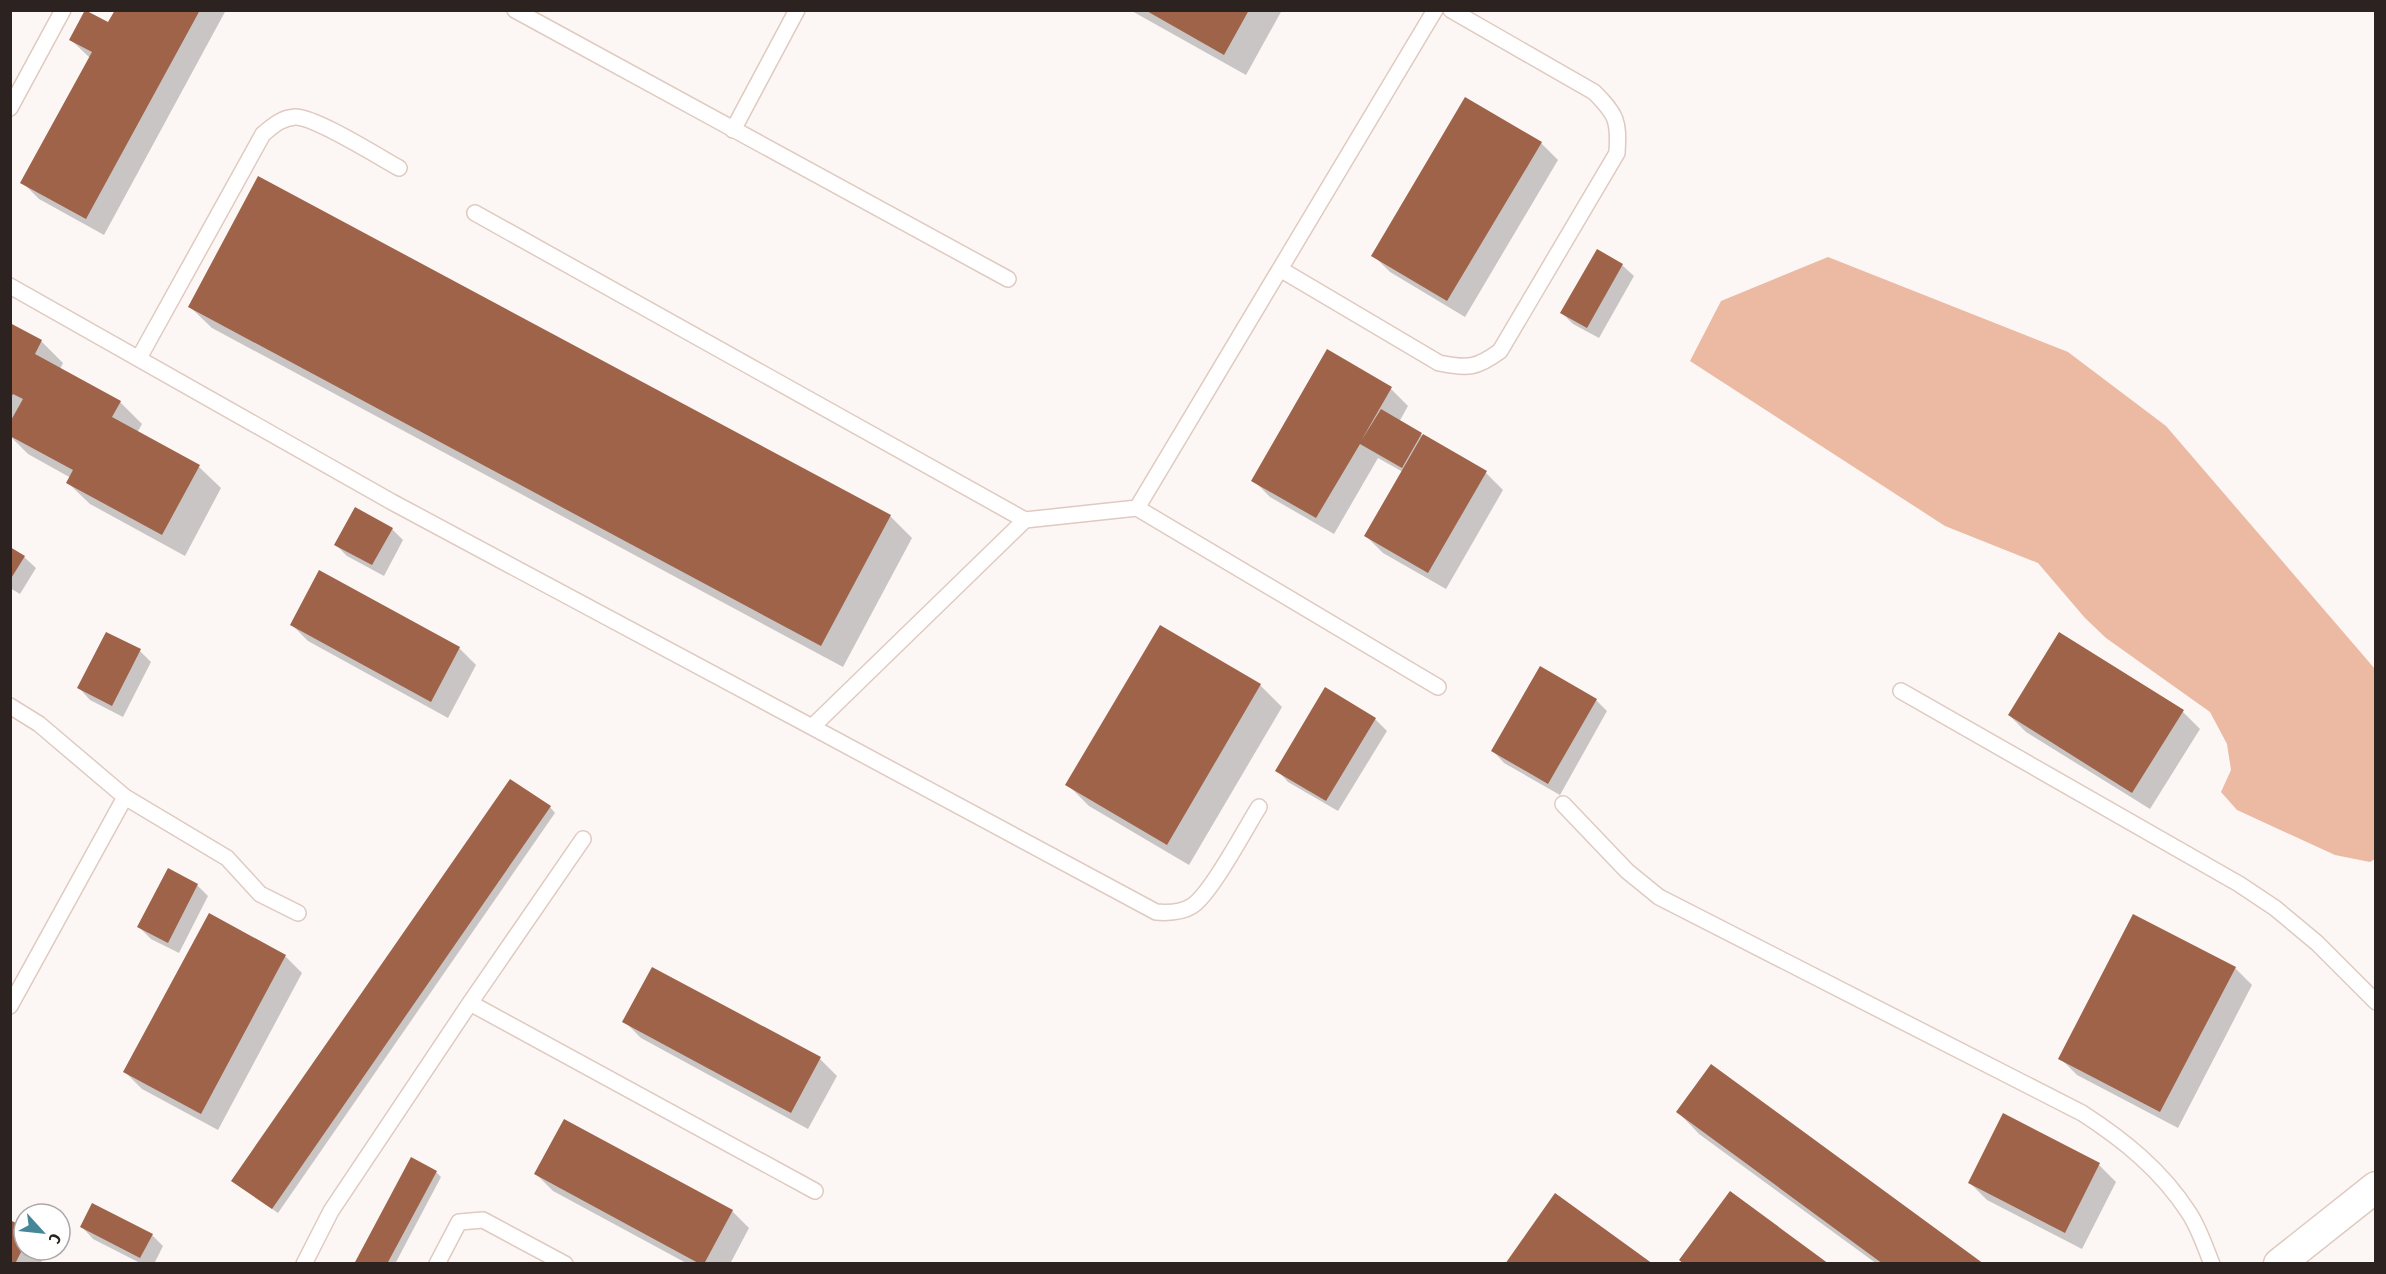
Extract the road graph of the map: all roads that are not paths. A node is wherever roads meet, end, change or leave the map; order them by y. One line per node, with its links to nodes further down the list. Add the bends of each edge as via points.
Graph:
1 (63, 10): 6 (lane)
2 (515, 10): 7 (lane)
3 (797, 10): 7 (lane)
4 (1435, 10): 10 (lane)
5 (1451, 10): 10 (lane, via 1594,92 1619,126 1617,153 1500,351 1482,364 1462,368 1439,363)
6 (10, 108)
7 (733, 130): 11 (lane)
8 (399, 168): 13 (lane, via 314,122 297,117 278,122 263,134)
9 (475, 213): 15 (lane)
10 (1280, 269): 14 (lane)
11 (1008, 279)
12 (10, 286): 13 (lane)
13 (139, 358): 19 (lane, via 403,507)
14 (1137, 508): 15 (lane); 16 (lane)
15 (1024, 520): 19 (lane)
16 (1438, 687)
17 (1902, 691): 25 (lane, via 2239,884 2317,943)
18 (10, 706): 20 (lane, via 39,724)
19 (812, 727): 22 (lane, via 1156,912 1173,913 1192,907 1205,894)
20 (125, 797): 24 (lane, via 227,858 260,894); 27 (lane)
21 (1563, 804): 33 (lane, via 1627,871 1659,897 2107,1128 2163,1179 2190,1214)
22 (1259, 807)
23 (583, 839): 26 (lane)
24 (298, 913)
25 (2376, 1002)
26 (470, 1003): 29 (lane); 30 (lane, via 331,1211)
27 (10, 1006)
28 (2376, 1187): 34 (street)
29 (815, 1191)
30 (304, 1263)
31 (437, 1263): 32 (lane, via 459,1222 483,1220)
32 (565, 1263)
33 (2212, 1263)
34 (2279, 1263)

